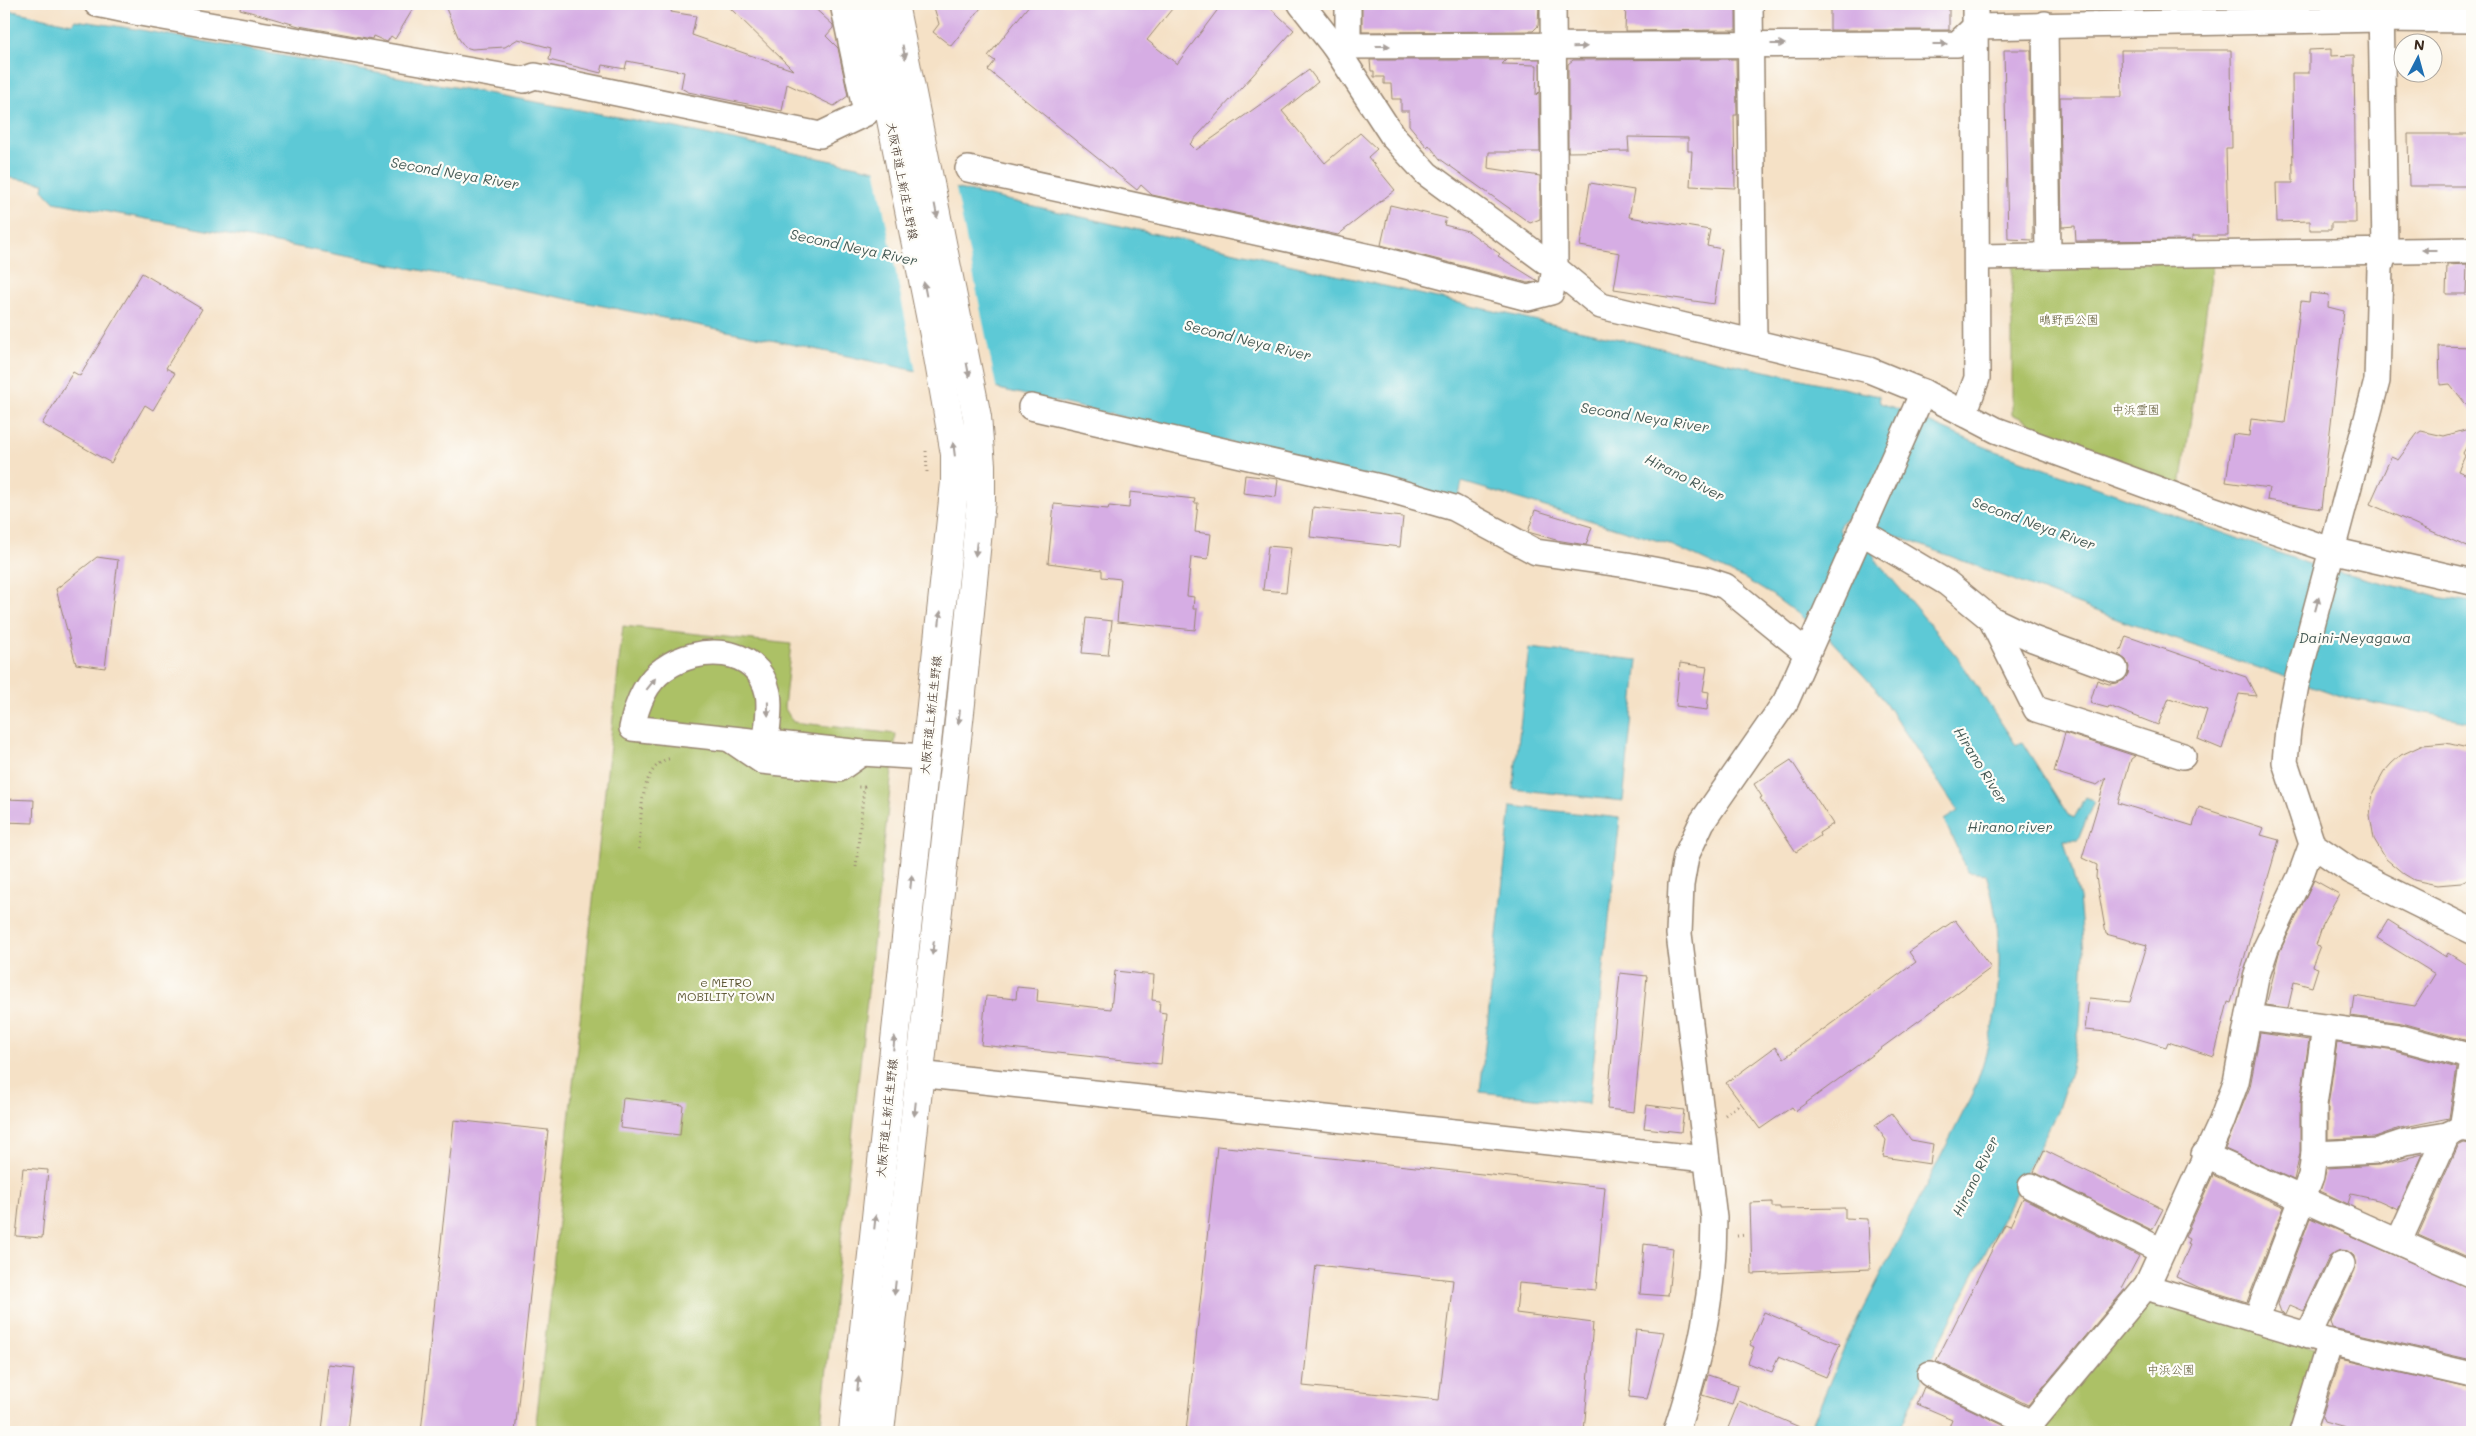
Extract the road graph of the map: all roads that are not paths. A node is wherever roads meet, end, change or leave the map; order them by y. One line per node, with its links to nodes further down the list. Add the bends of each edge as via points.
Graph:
1 (97, 4): 2 (street, via 524,80 534,76 820,135 866,113)
2 (843, 4)
3 (868, 4): 36 (main road, 大阪市道上新庄生野線, one-way to 3, via 954,498 955,454)
4 (894, 4): 37 (main road, one-way to 37, via 977,417 981,465 981,500)
5 (1302, 4): 14 (street)
6 (1348, 4): 14 (street)
7 (1553, 4): 15 (street)
8 (1750, 4): 13 (street)
9 (2381, 11): 11 (street); 12 (street); 17 (street)
10 (1975, 15): 12 (street); 13 (street, one-way to 10, via 1957,44); 20 (street)
11 (2472, 20)
12 (2045, 24): 19 (street)
13 (1750, 44): 15 (street, one-way to 13); 22 (street)
14 (1341, 46): 15 (street, one-way to 15); 21 (street, via 1394,138 1427,174)
15 (1554, 47): 21 (street)
16 (968, 169): 21 (street, via 1369,257 1528,298 1550,292)
17 (2385, 250): 18 (street, one-way to 17); 19 (street); 27 (street, via 2380,268 2377,381)
18 (2472, 250)
19 (2048, 256): 20 (street)
20 (1977, 257): 25 (street, via 1978,378)
21 (1555, 268): 22 (street, via 1601,306)
22 (1754, 342): 23 (street, via 1868,370)
23 (1919, 401): 25 (street); 26 (street)
24 (1031, 407): 30 (street, via 1410,495 1454,508 1536,552 1707,580 1725,586)
25 (1964, 414): 27 (street, via 2012,436)
26 (1860, 532): 29 (street, via 1948,583); 30 (street)
27 (2330, 558): 28 (street); 38 (street, one-way to 27, via 2285,762 2296,685)
28 (2472, 582)
29 (1990, 619): 31 (street, via 2033,639); 35 (street, via 2036,709)
30 (1811, 644): 48 (street, via 1786,701 1702,822 1684,870 1679,934)
31 (2115, 669)
32 (728, 738): 33 (street); 33 (street, one-way to 33, via 632,728 636,708 663,669 697,654 719,651 750,665 761,677 768,692); 34 (street, via 762,761 839,769)
33 (766, 742): 34 (street)
34 (862, 753): 36 (street)
35 (2183, 756)
36 (926, 757): 37 (main road); 62 (main road, 大阪市道上新庄生野線, one-way to 36)
37 (954, 760): 44 (main road, one-way to 44)
38 (2312, 844): 39 (street, via 2351,871); 40 (street, via 2266,948 2256,978)
39 (2472, 932)
40 (2249, 1017): 41 (street); 47 (street, via 2236,1082)
41 (2325, 1027): 42 (street, via 2398,1037); 46 (street, via 2314,1105)
42 (2472, 1057)
43 (2472, 1067): 45 (street)
44 (918, 1074): 48 (street); 63 (main road, one-way to 63)
45 (2460, 1131): 46 (street, via 2378,1151); 51 (street)
46 (2314, 1154): 50 (street, via 2311,1176)
47 (2204, 1155): 50 (street); 52 (street)
48 (1706, 1159): 64 (street, via 1714,1218 1712,1280 1698,1360)
49 (2031, 1186): 52 (street)
50 (2302, 1199): 51 (street); 56 (street)
51 (2399, 1241): 54 (street)
52 (2162, 1251): 55 (street)
53 (2342, 1264): 57 (street)
54 (2472, 1275)
55 (2147, 1285): 56 (street); 60 (street)
56 (2256, 1320): 57 (street)
57 (2319, 1339): 59 (street); 61 (street)
58 (1930, 1374): 60 (street)
59 (2472, 1375)
60 (2028, 1428)
61 (2308, 1431)
62 (853, 1432)
63 (880, 1432)
64 (1676, 1432)

